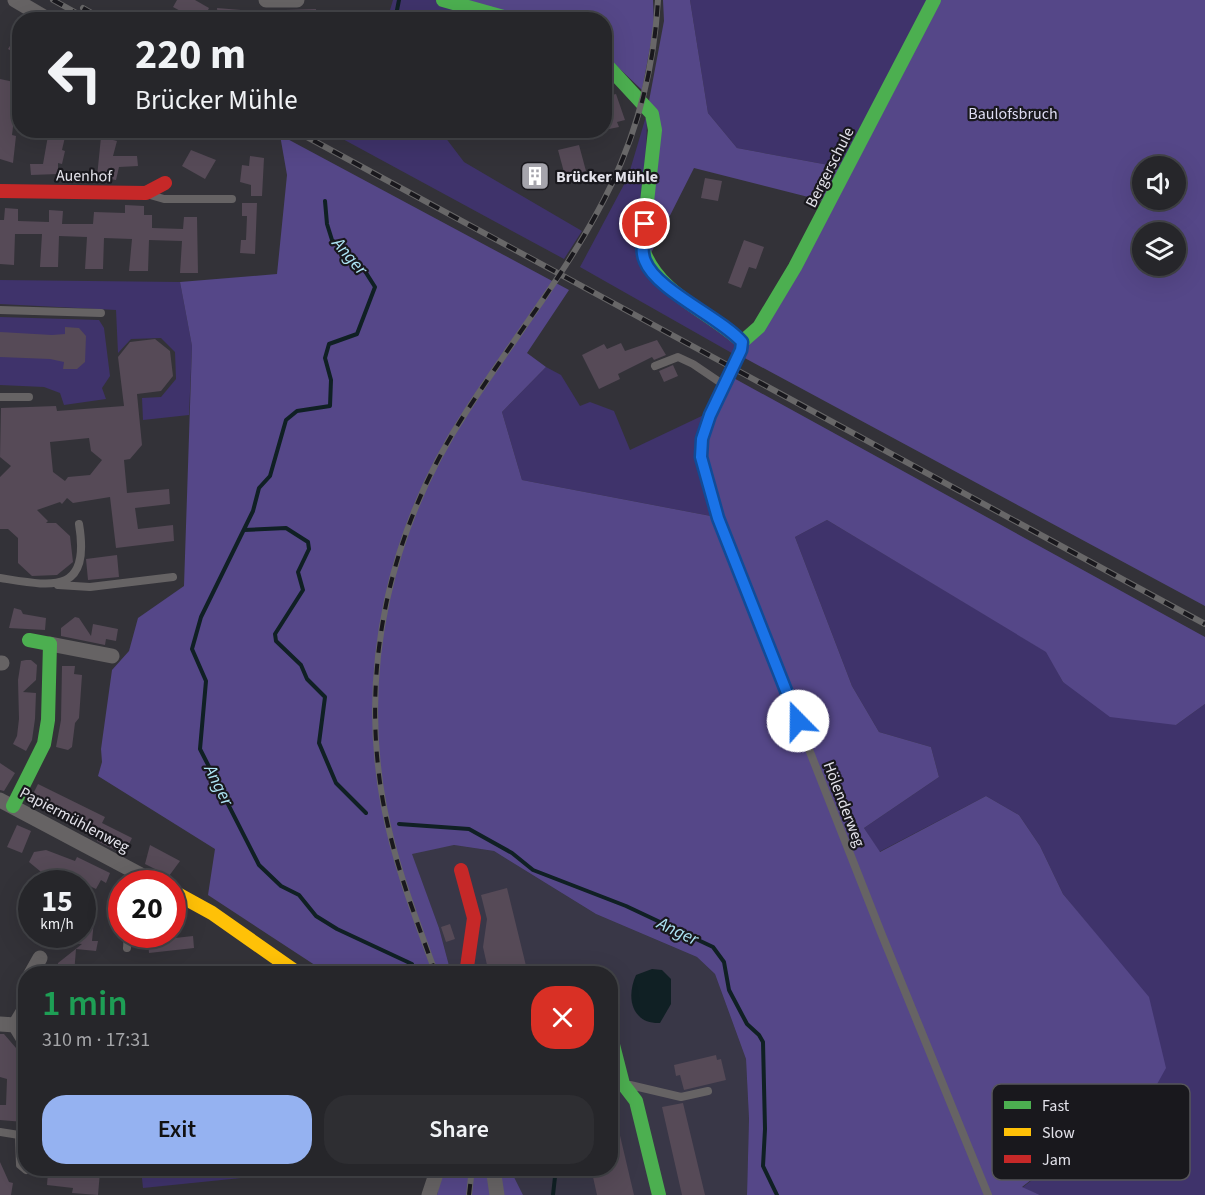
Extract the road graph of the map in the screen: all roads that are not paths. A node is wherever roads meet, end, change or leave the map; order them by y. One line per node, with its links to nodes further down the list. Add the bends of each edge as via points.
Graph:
1 (15, 0): 6 (street)
2 (266, 0): 3 (street)
3 (297, 0)
4 (442, 0): 7 (street)
5 (934, 0): 15 (street, Bergerschule, via 805,249 759,327)
6 (35, 12)
7 (485, 12)
8 (612, 71): 15 (street, via 652,114 655,130 642,247 645,262 670,288 731,329)
9 (165, 183): 11 (street, Auenhof)
10 (0, 190): 11 (street, Auenhof)
11 (146, 193): 12 (lane, via 164,199)
12 (232, 199)
13 (0, 310): 14 (lane)
14 (101, 313)
15 (742, 342): 17 (lane, Hölenderweg)
16 (656, 366): 17 (lane, via 678,357)
17 (724, 384): 47 (lane, Hölenderweg, via 702,439 704,475 882,935)
18 (0, 397): 19 (lane)
19 (28, 397)
20 (79, 524): 23 (lane, via 80,555 76,569)
21 (173, 577): 23 (lane, via 90,587)
22 (0, 578): 23 (lane)
23 (58, 585)
24 (29, 640): 25 (street)
25 (50, 644): 26 (street); 27 (street, via 44,744)
26 (112, 656)
27 (7, 803): 28 (street, Papiermühlenweg)
28 (120, 870)
29 (461, 870): 34 (street, via 474,918)
30 (186, 899): 33 (street)
31 (40, 957): 32 (street)
32 (35, 966)
33 (287, 966)
34 (467, 966)
35 (7, 1024): 36 (street)
36 (18, 1035)
37 (618, 1085): 39 (lane, via 681,1097)
38 (618, 1086): 46 (street, via 636,1101)
39 (708, 1091)
40 (0, 1132): 41 (lane)
41 (18, 1133)
42 (435, 1176): 44 (street)
43 (494, 1176): 45 (street)
44 (429, 1195)
45 (496, 1195)
46 (659, 1195)
47 (988, 1195)

